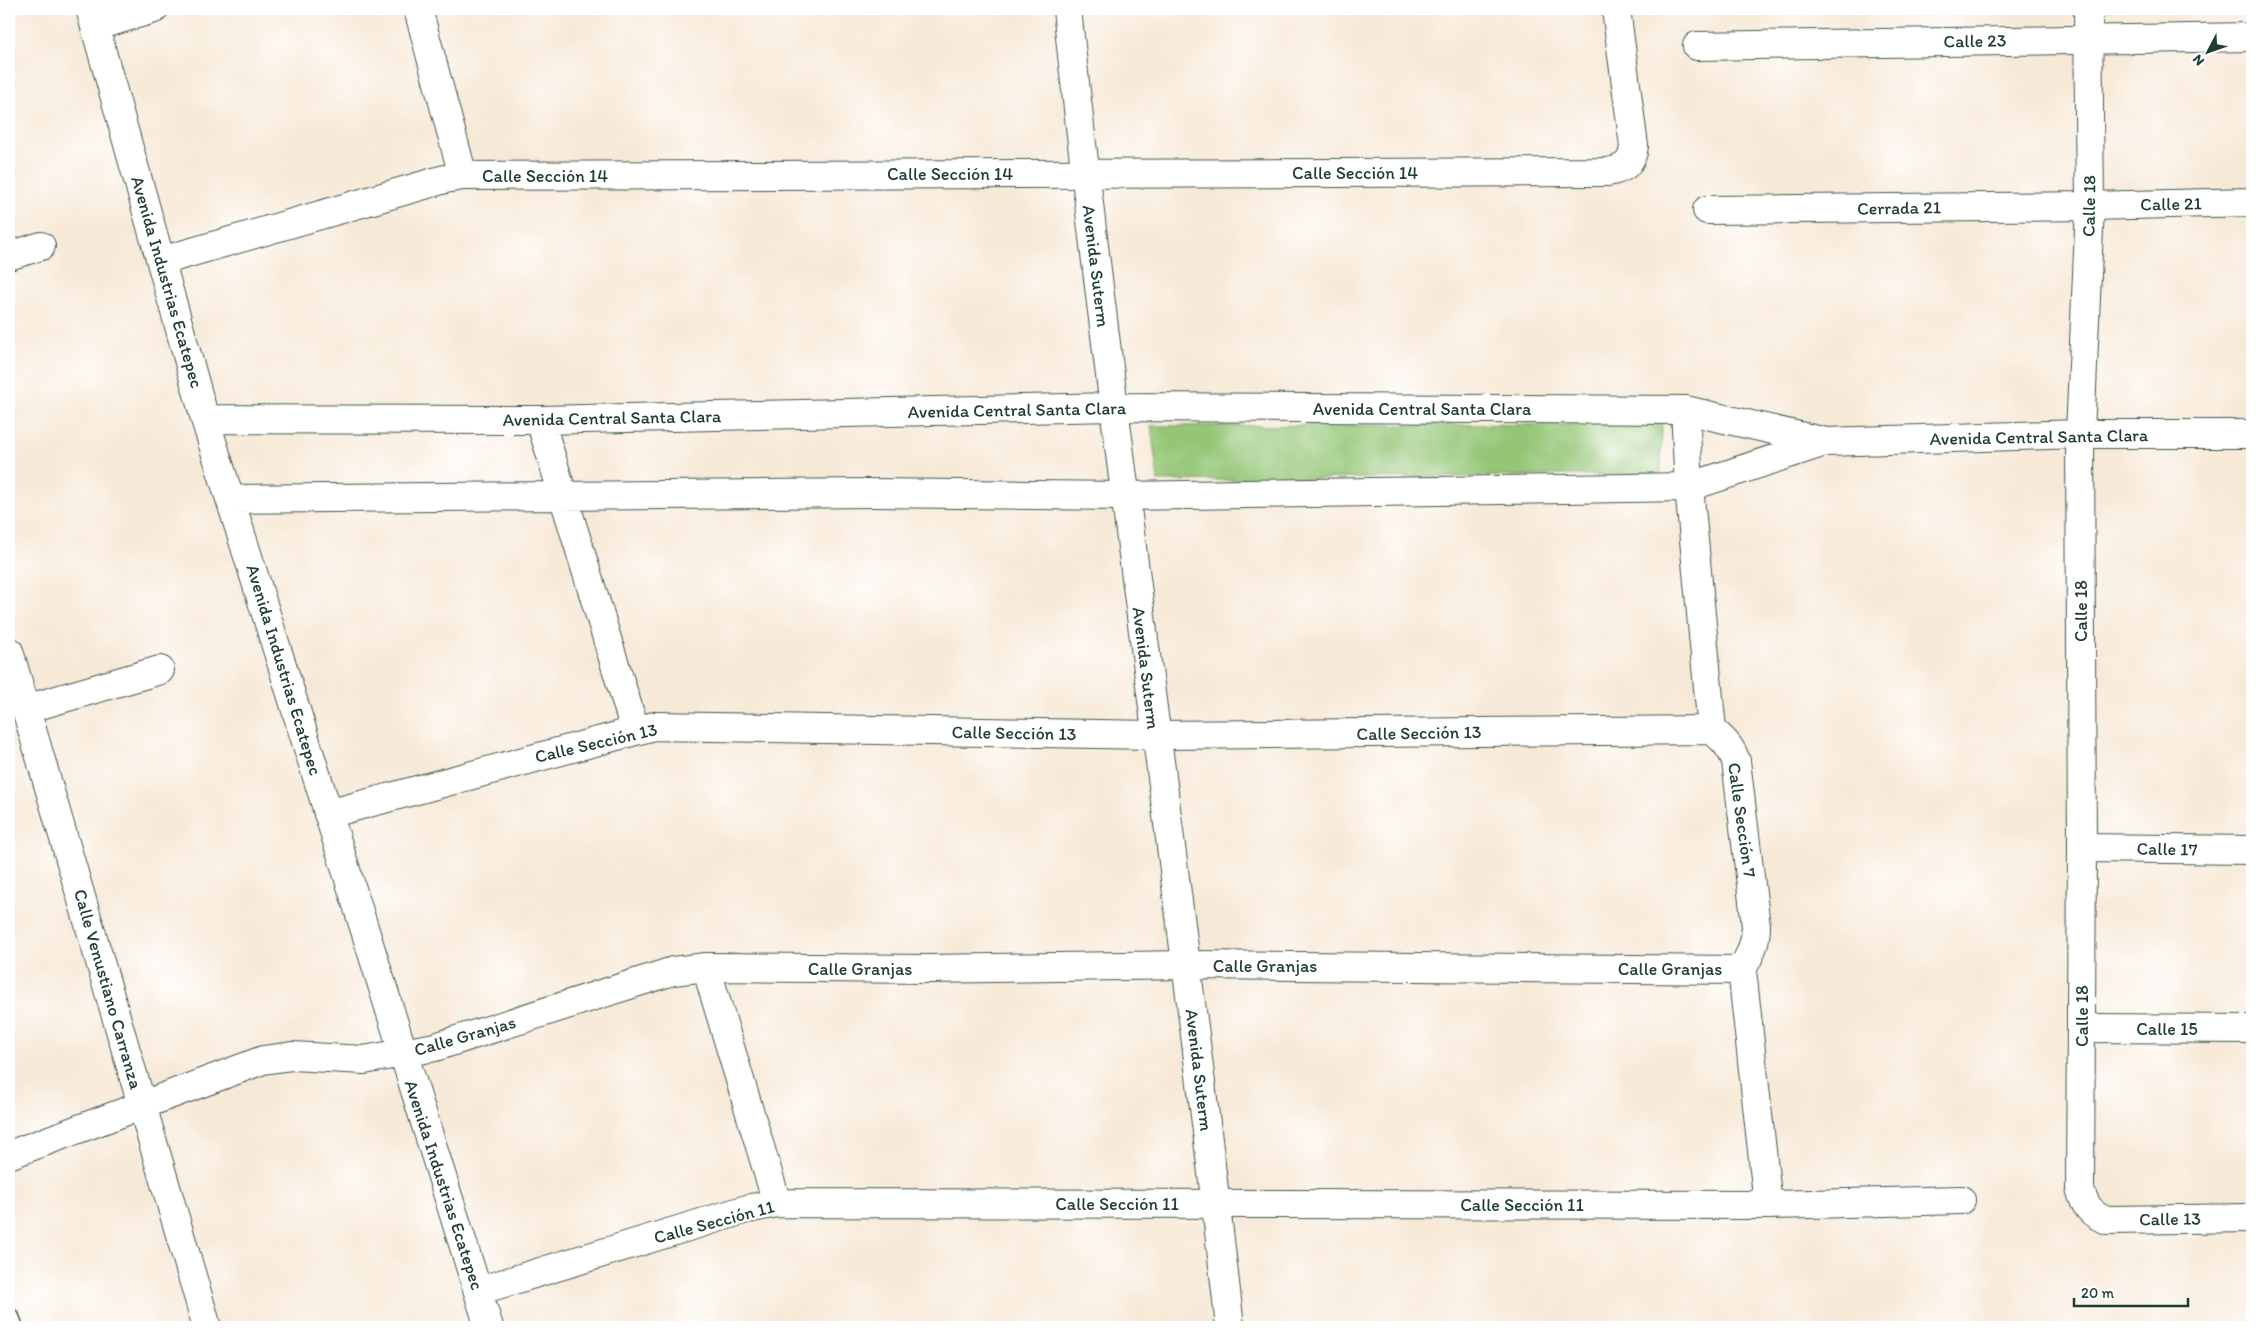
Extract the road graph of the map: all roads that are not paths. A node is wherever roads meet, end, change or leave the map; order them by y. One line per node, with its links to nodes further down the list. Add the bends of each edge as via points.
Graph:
1 (154, 9): 6 (street)
2 (418, 9): 11 (street)
3 (1066, 9): 10 (street, Avenida Suterm)
4 (1616, 9): 10 (street, Calle Sección 14, via 1634,146 1633,157 1621,169 1608,172)
5 (2088, 9): 8 (street, Calle 18)
6 (93, 17): 17 (street, Avenida Industrias Ecatepec)
7 (2252, 37): 8 (street, Calle 23)
8 (2089, 39): 9 (street, Calle 23); 13 (street, Calle 18)
9 (1697, 46)
10 (1084, 174): 11 (street, Calle Sección 14); 18 (street, Avenida Suterm)
11 (463, 176): 17 (street, Calle Sección 14)
12 (2252, 202): 13 (street, Calle 21)
13 (2090, 206): 14 (street, Cerrada 21); 22 (street, Calle 18)
14 (1707, 210)
15 (41, 246): 16 (street)
16 (9, 256)
17 (161, 261): 20 (street, Avenida Industrias Ecatepec)
18 (1114, 407): 19 (street, Avenida Central Santa Clara); 21 (street, Avenida Central Santa Clara); 27 (street, Avenida Suterm)
19 (1685, 410): 24 (street, Avenida Central Santa Clara); 25 (street)
20 (205, 418): 21 (street, Avenida Central Santa Clara); 28 (street, Avenida Industrias Ecatepec)
21 (540, 420): 26 (street)
22 (2080, 434): 23 (street, Avenida Central Santa Clara); 24 (street, Avenida Central Santa Clara); 36 (street, Calle 18)
23 (2252, 434)
24 (1826, 442): 25 (street, Avenida Central Santa Clara)
25 (1689, 487): 27 (street, Avenida Central Santa Clara); 33 (street)
26 (563, 496): 27 (street, Avenida Central Santa Clara, via 872,493); 28 (street, Avenida Central Santa Clara); 32 (street)
27 (1124, 496): 34 (street, Avenida Suterm)
28 (231, 499): 35 (street, Avenida Industrias Ecatepec)
29 (9, 651): 31 (street, Calle Venustiano Carranza)
30 (160, 670): 31 (street)
31 (26, 709): 44 (street, Calle Venustiano Carranza)
32 (635, 730): 34 (street, Calle Sección 13, via 654,726); 35 (street, Calle Sección 13)
33 (1712, 730): 34 (street, Calle Sección 13); 40 (street, Calle Sección 7, via 1728,744 1736,761 1756,926 1751,954)
34 (1155, 736): 38 (street, Avenida Suterm)
35 (328, 814): 43 (street, Avenida Industrias Ecatepec)
36 (2082, 848): 37 (street, Calle 17); 41 (street, Calle 18)
37 (2252, 850)
38 (1186, 965): 39 (street, Calle Granjas, via 929,969); 40 (street, Calle Granjas); 48 (street, Avenida Suterm)
39 (706, 967): 43 (street, Calle Granjas, via 673,971 435,1047); 47 (street)
40 (1742, 970): 49 (street)
41 (2082, 1028): 42 (street, Calle 15); 50 (street, Calle 18, via 2080,1188 2083,1202)
42 (2252, 1029)
43 (402, 1054): 44 (street, Calle Granjas, via 364,1060 292,1056 263,1060); 52 (street, Avenida Industrias Ecatepec)
44 (142, 1106): 45 (street, Calle Granjas); 55 (street, Calle Venustiano Carranza)
45 (9, 1155)
46 (1961, 1200): 49 (street, Calle Sección 11)
47 (777, 1204): 48 (street, Calle Sección 11); 52 (street, Calle Sección 11, via 747,1209)
48 (1216, 1204): 49 (street, Calle Sección 11); 57 (street, Avenida Suterm)
49 (1768, 1205)
50 (2090, 1210): 51 (street, Calle 13, via 2097,1217 2108,1220)
51 (2252, 1218)
52 (478, 1291): 56 (street, Avenida Industrias Ecatepec)
53 (9, 1319): 54 (lane)
54 (12, 1327)
55 (207, 1327)
56 (489, 1327)
57 (1230, 1327)

